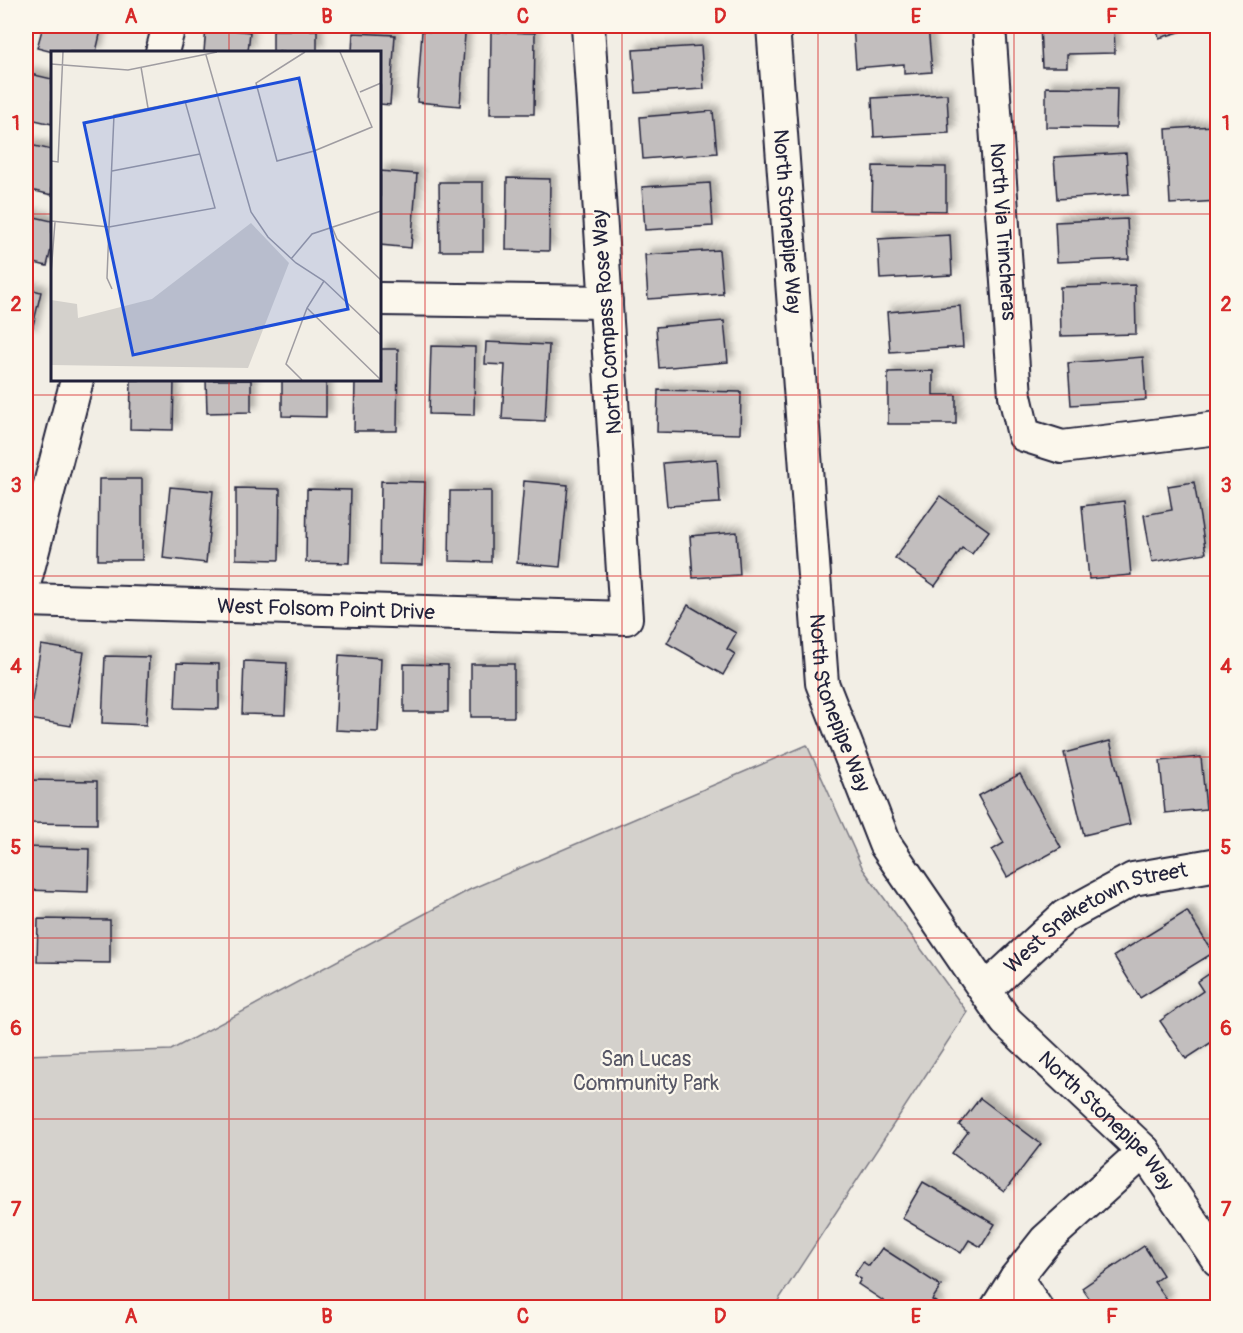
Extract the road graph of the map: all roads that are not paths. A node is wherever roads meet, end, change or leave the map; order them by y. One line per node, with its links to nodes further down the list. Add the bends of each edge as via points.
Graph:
1 (169, 26): 5 (street)
2 (588, 26): 7 (street, North Compass Rose Way)
3 (773, 26): 14 (street, North Stonepipe Way, via 822,683 885,844)
4 (988, 26): 9 (street, North Via Trincheras, via 1015,396 1024,435 1062,447)
5 (162, 51)
6 (381, 298): 7 (street)
7 (606, 302): 12 (street, North Compass Rose Way)
8 (77, 381): 10 (street)
9 (1218, 428)
10 (26, 577)
11 (26, 600): 12 (street, West Folsom Point Drive)
12 (626, 618)
13 (1218, 864): 14 (street, West Snaketown Street, via 1133,879 1065,916)
14 (985, 990): 15 (street, North Stonepipe Way, via 1006,1021)
15 (1144, 1151): 16 (street, North Stonepipe Way); 17 (street, via 1046,1240)
16 (1218, 1260)
17 (1016, 1278): 18 (street); 19 (street)
18 (997, 1308)
19 (1036, 1308)

